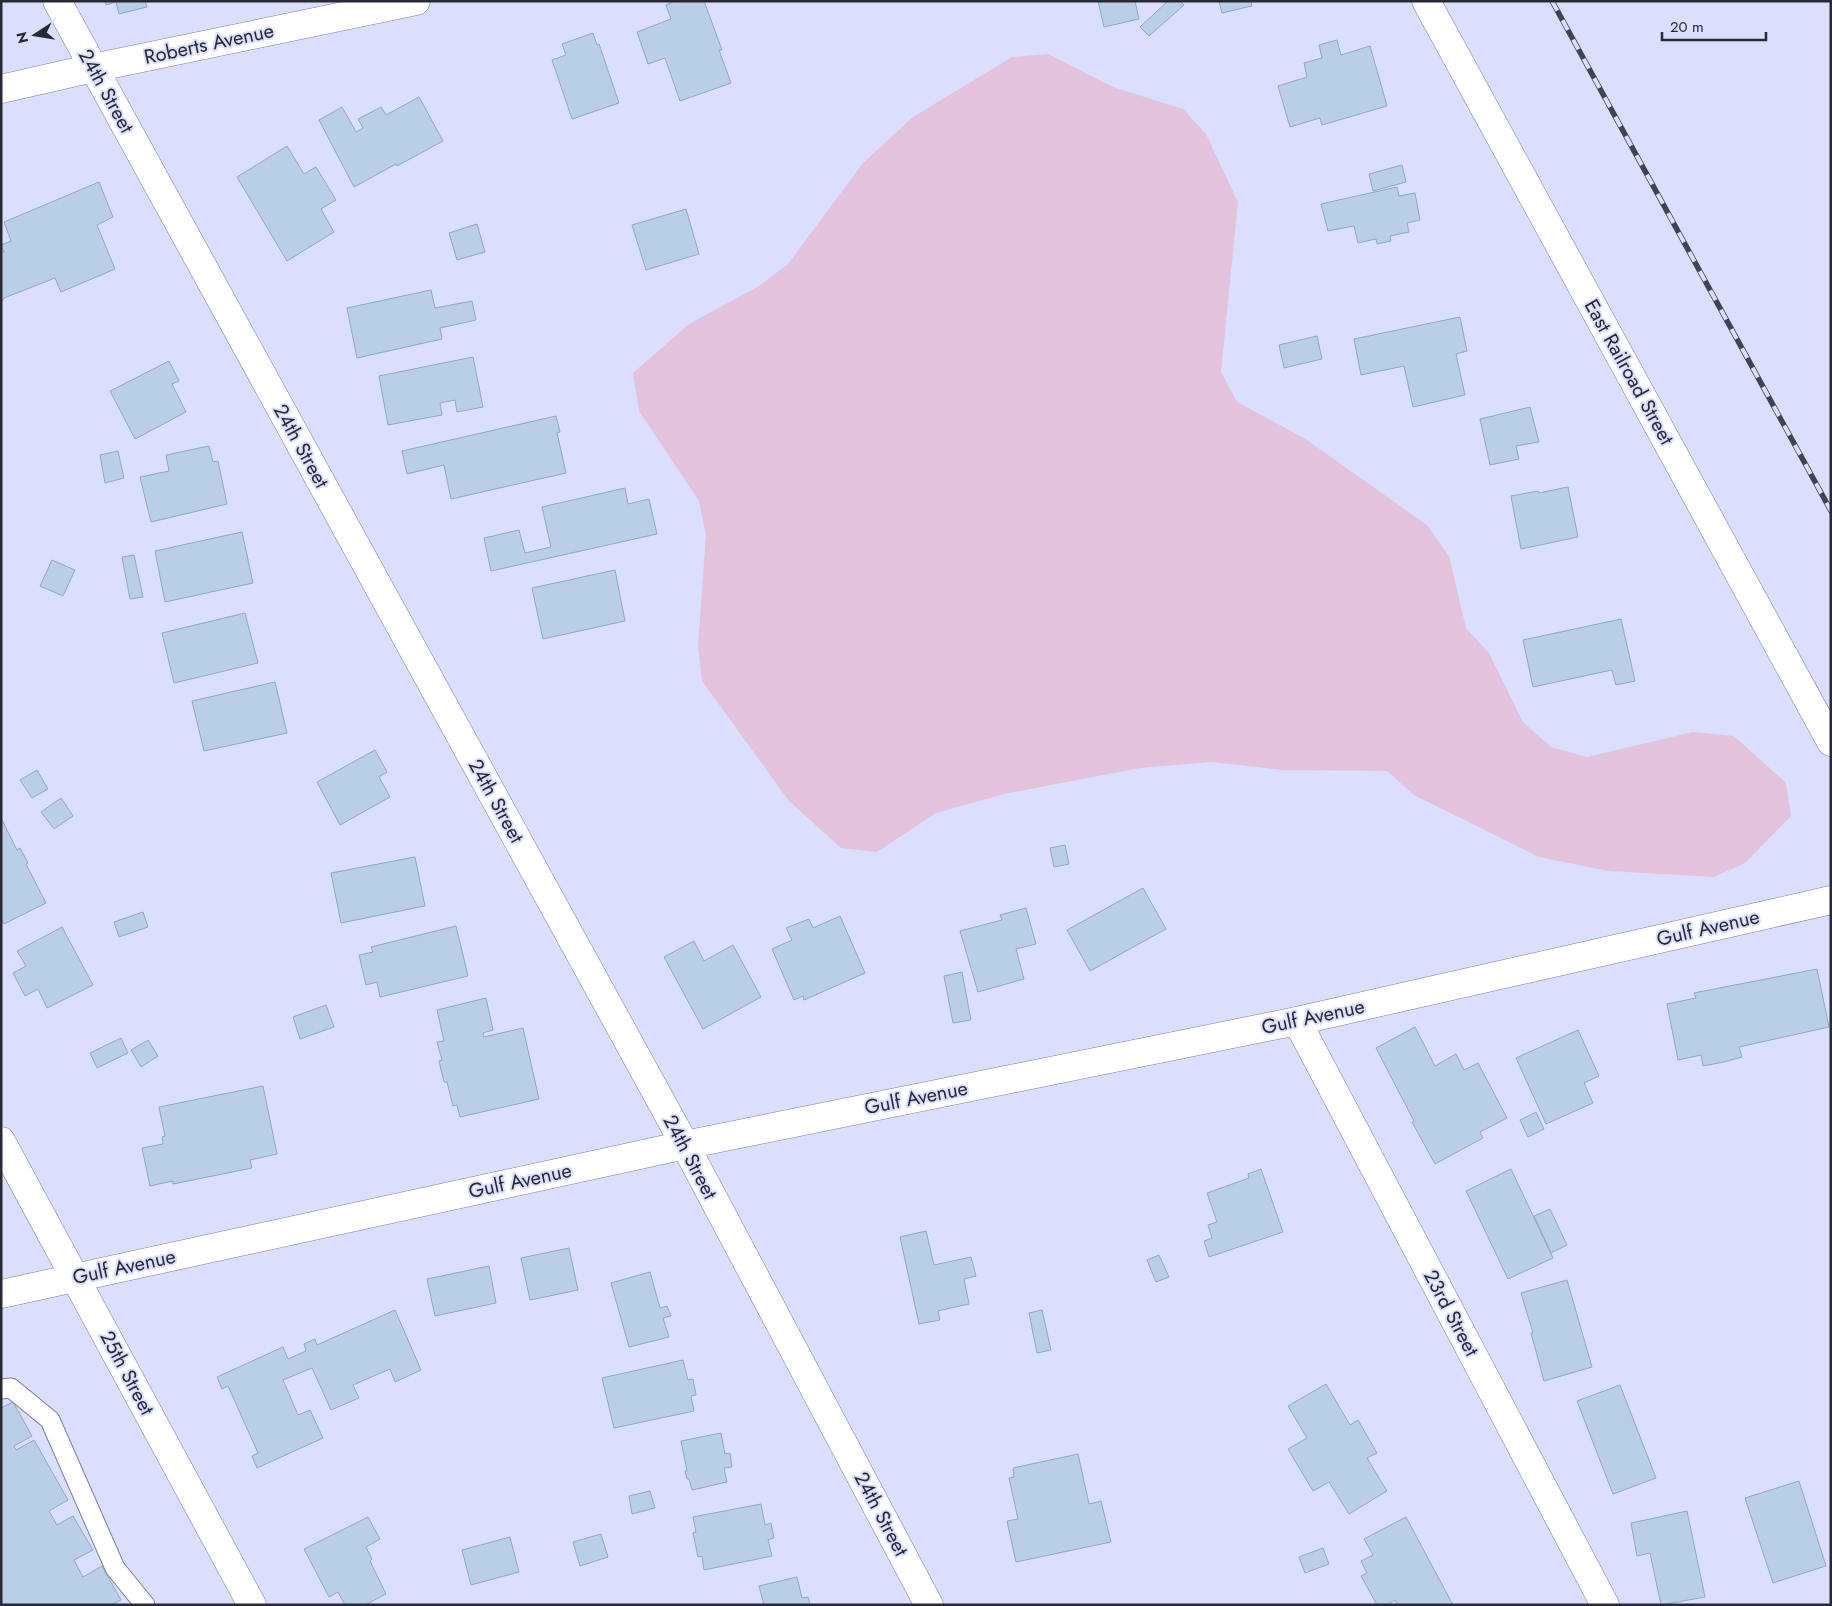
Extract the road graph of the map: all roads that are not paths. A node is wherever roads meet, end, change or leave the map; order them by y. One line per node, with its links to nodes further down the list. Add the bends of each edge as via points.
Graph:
1 (57, 1): 4 (street, 24th Street)
2 (416, 1): 4 (street, Roberts Avenue)
3 (1426, 1): 6 (street, East Railroad Street)
4 (93, 68): 5 (street, Roberts Avenue); 10 (street, 24th Street)
5 (1, 89)
6 (1831, 742)
7 (1831, 900): 8 (street, Gulf Avenue)
8 (1297, 1021): 10 (street, Gulf Avenue); 17 (street, 23rd Street)
9 (1, 1140): 11 (street, 25th Street)
10 (685, 1145): 11 (street, Gulf Avenue); 16 (street, 24th Street)
11 (76, 1278): 12 (street, Gulf Avenue); 15 (street, 25th Street)
12 (1, 1294)
13 (1, 1389): 14 (lane, via 10,1388 50,1420 115,1568)
14 (145, 1605)
15 (252, 1605)
16 (929, 1605)
17 (1605, 1605)

